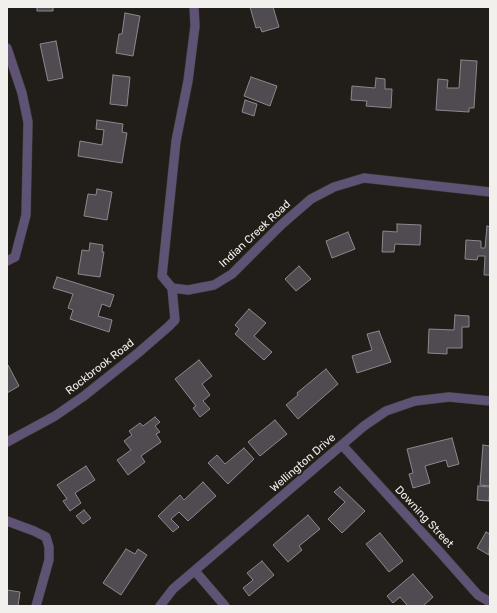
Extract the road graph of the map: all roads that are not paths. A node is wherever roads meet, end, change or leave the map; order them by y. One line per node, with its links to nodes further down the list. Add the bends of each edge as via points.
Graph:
1 (194, 7): 5 (street, via 195,26 188,81 176,141 162,276)
2 (7, 48): 4 (street, via 22,93 28,122 26,215 15,257)
3 (490, 192): 5 (street, Indian Creek Road, via 364,178 334,186 311,199 232,274 214,285 188,290)
4 (7, 261)
5 (172, 288): 7 (street, Rockbrook Road, via 174,320 168,327 84,396 55,416)
6 (490, 401): 8 (street, Wellington Drive, via 449,397 415,401 386,411)
7 (7, 442)
8 (342, 445): 10 (street, Wellington Drive); 11 (street, Downing Street, via 478,595)
9 (7, 521): 12 (street, via 46,537 49,560)
10 (195, 571): 13 (street, Wellington Drive, via 173,589); 14 (street)
11 (490, 602)
12 (36, 606)
13 (160, 606)
14 (225, 606)

